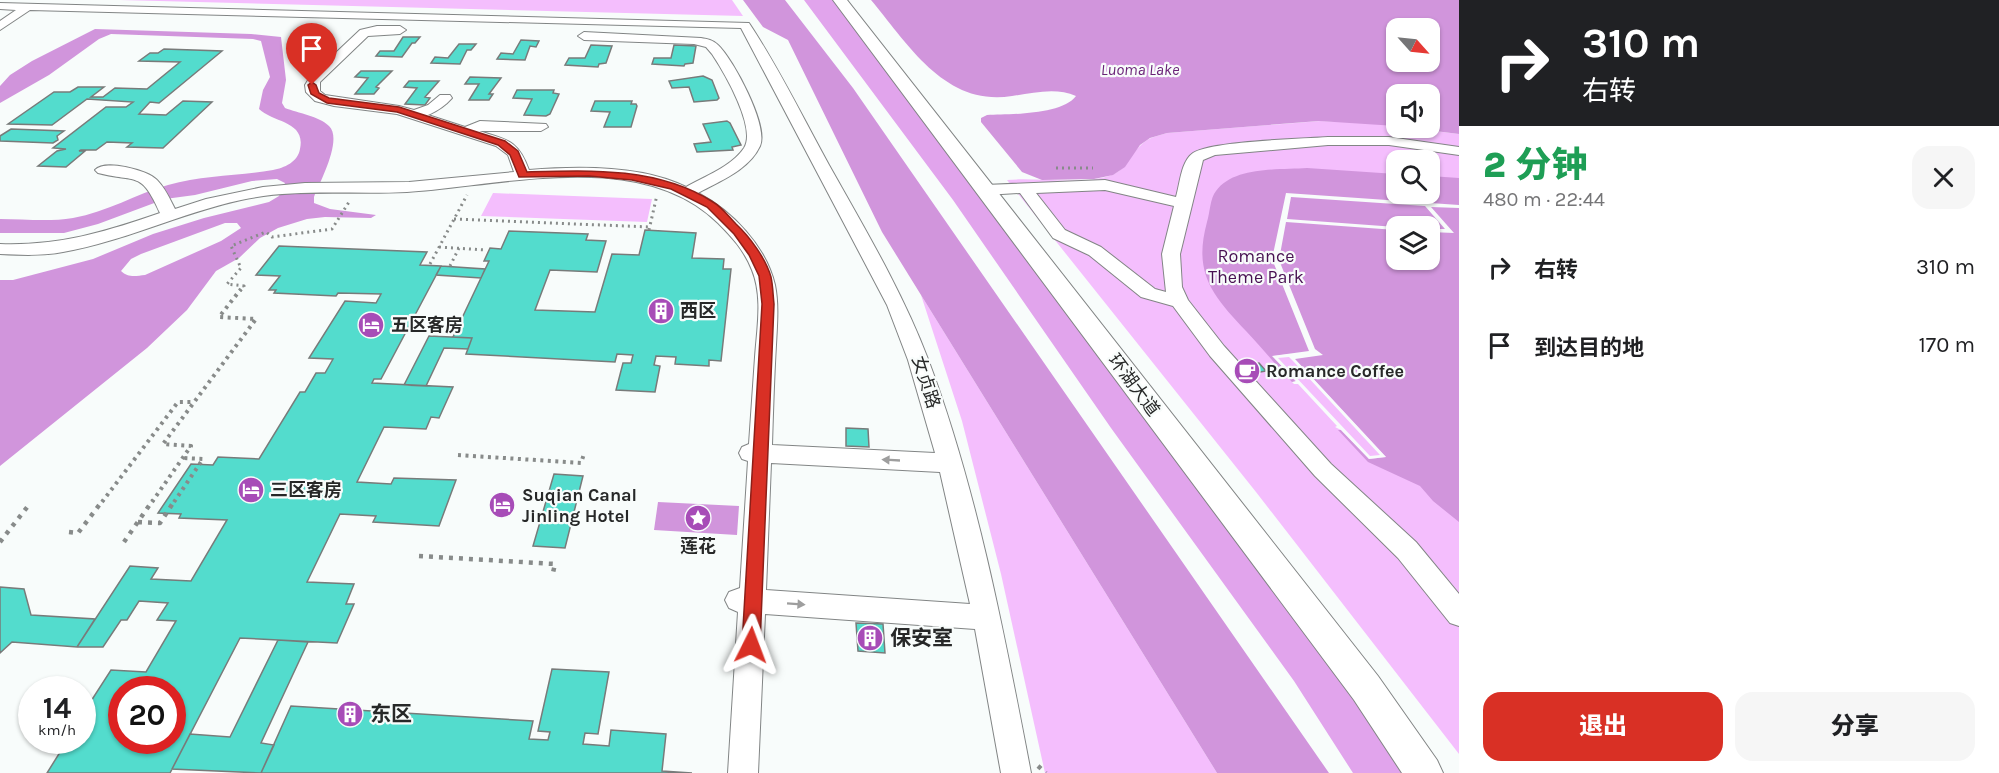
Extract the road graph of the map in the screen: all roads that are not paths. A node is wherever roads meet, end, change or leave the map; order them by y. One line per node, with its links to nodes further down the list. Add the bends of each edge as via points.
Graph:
1 (40, 0): 4 (street)
2 (840, 0): 16 (main road, 环湖大道)
3 (0, 6): 4 (street)
4 (28, 7): 5 (street); 23 (street, 女贞路, via 745,25 902,315 922,366)
5 (0, 26)
6 (409, 30): 9 (street, via 364,33 315,80 312,89 327,100)
7 (573, 35): 17 (street, via 694,40 716,50 754,127 754,141 749,152 736,163)
8 (445, 98): 9 (street)
9 (414, 115): 11 (street)
10 (541, 128): 11 (street, via 480,125)
11 (466, 132): 14 (street, via 509,147)
12 (1459, 152): 18 (street, via 1358,140 1213,151 1193,160)
13 (103, 170): 19 (street, via 145,176 155,186)
14 (523, 175): 17 (street, via 589,173 632,177); 19 (street, via 392,188 270,191)
15 (1024, 188): 16 (street); 18 (street, via 1105,185); 21 (street, via 1059,234 1095,251 1148,293)
16 (985, 190): 29 (main road, 环湖大道, via 1366,688)
17 (687, 192): 22 (street, via 721,212 747,243 765,276 768,304)
18 (1183, 203): 21 (street, via 1171,254 1173,287)
19 (167, 211): 20 (street, via 103,237 28,250)
20 (0, 249)
21 (1180, 302): 25 (street, via 1217,351 1323,470 1407,550)
22 (755, 453): 23 (street, one-way to 22); 24 (street)
23 (950, 463): 26 (street, 女贞路)
24 (746, 601): 26 (street, one-way to 26); 27 (street)
25 (1459, 614)
26 (986, 617): 28 (street, 女贞路)
27 (743, 773)
28 (1016, 773)
29 (1424, 773)

